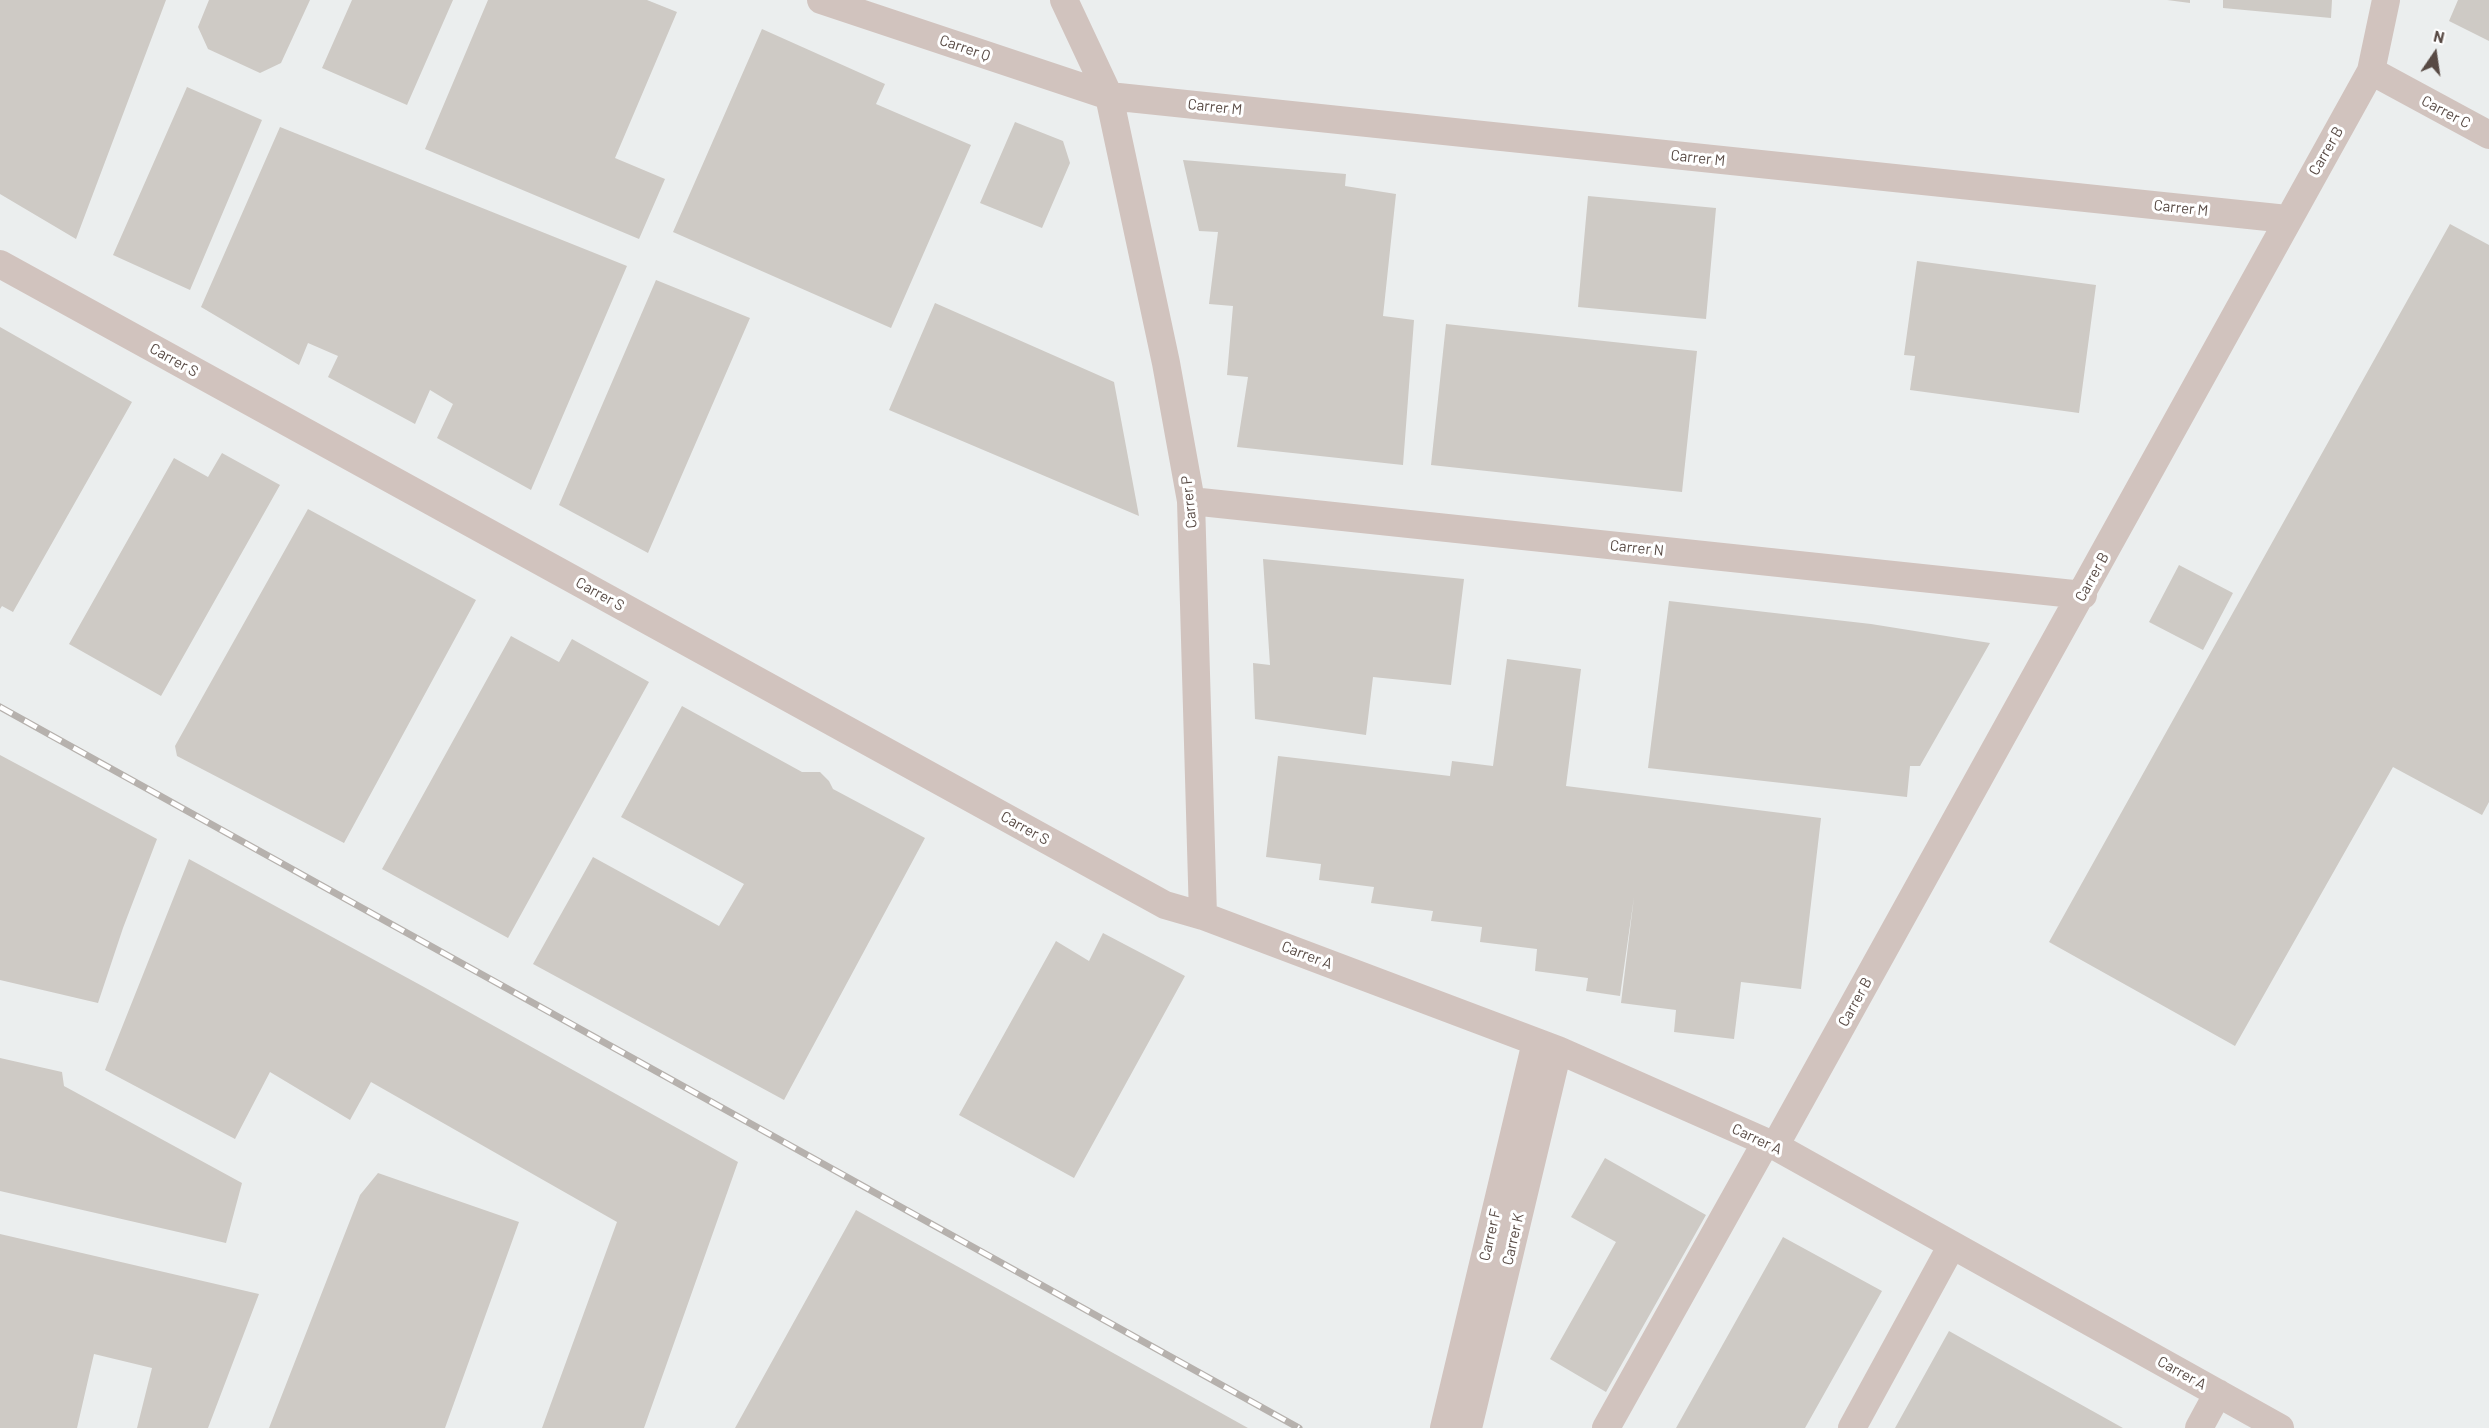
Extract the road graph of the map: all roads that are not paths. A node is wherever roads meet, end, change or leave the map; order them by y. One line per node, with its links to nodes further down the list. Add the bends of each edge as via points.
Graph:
1 (821, 0): 5 (street, Carrer Q)
2 (1064, 0): 5 (street, Carrer P)
3 (2386, 0): 4 (street, Carrer B)
4 (2371, 71): 6 (street, Carrer C); 7 (street, Carrer B)
5 (1108, 96): 7 (street, Carrer M); 9 (street, Carrer P, via 1166,363)
6 (2489, 135)
7 (2287, 219): 10 (street, Carrer B)
8 (0, 264): 11 (street, Carrer S, via 1165,905)
9 (1191, 501): 10 (street, Carrer N); 11 (street, Carrer P)
10 (2083, 595): 13 (street, Carrer B)
11 (1203, 916): 12 (street, Carrer A)
12 (1547, 1046): 13 (street, Carrer A); 16 (street, Carrer F); 17 (street, Carrer K)
13 (1770, 1144): 14 (street, Carrer A); 18 (street, Carrer B)
14 (1952, 1245): 15 (street, Carrer A); 19 (street)
15 (2218, 1393): 20 (street); 21 (street, Carrer A)
16 (1444, 1428)
17 (1468, 1428)
18 (1606, 1428)
19 (1852, 1428)
20 (2199, 1428)
21 (2280, 1428)

